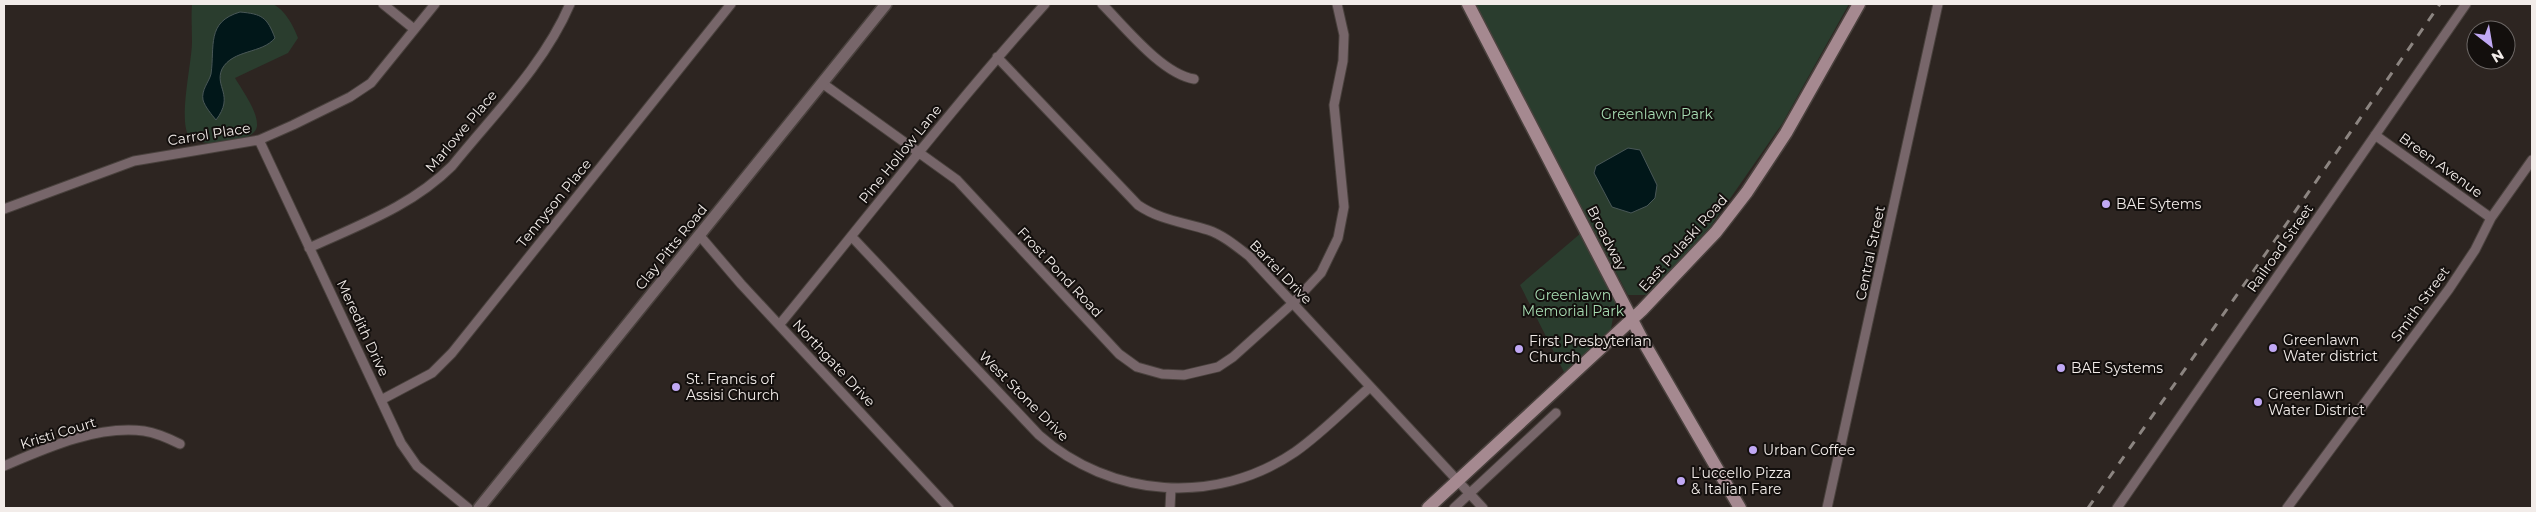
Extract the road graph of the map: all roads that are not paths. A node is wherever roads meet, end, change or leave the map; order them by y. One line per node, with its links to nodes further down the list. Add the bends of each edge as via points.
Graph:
1 (383, 4): 13 (street)
2 (435, 4): 13 (street, Carrol Place)
3 (570, 4): 25 (street, Marlowe Place, via 544,51 436,183 393,209)
4 (731, 4): 30 (street, Tennyson Place, via 452,354 432,373)
5 (886, 4): 16 (street, Clay Pitts Road)
6 (1045, 4): 14 (street, Pine Hollow Lane)
7 (1102, 4): 15 (street, via 1168,69)
8 (1337, 4): 26 (street, via 1344,35 1343,60 1334,105 1344,207 1342,224 1321,273)
9 (1468, 4): 27 (main road, Broadway)
10 (1859, 4): 27 (main road, East Pulaski Road, via 1786,133 1747,192 1694,258)
11 (1938, 4): 45 (street, Central Street)
12 (2466, 4): 17 (street, Railroad Street)
13 (414, 29): 18 (street, Carrol Place, via 371,83 350,98)
14 (997, 57): 19 (street, Pine Hollow Lane); 26 (street, Bartel Drive, via 1138,205 1168,221 1211,231 1229,241 1249,256)
15 (1194, 79)
16 (822, 83): 19 (street, Frost Pond Road); 23 (street, Clay Pitts Road)
17 (2376, 135): 22 (street, Breen Avenue); 46 (street, Railroad Street)
18 (259, 140): 21 (street, Carrol Place, via 134,160); 25 (street, Meredith Drive)
19 (919, 151): 24 (street, Pine Hollow Lane); 26 (street, Frost Pond Road, via 957,180 1100,335 1137,367 1162,374 1184,375 1218,368)
20 (2532, 160): 22 (street, Smith Street)
21 (4, 209)
22 (2492, 218): 47 (street, Smith Street, via 2449,289)
23 (700, 236): 28 (street, Northgate Drive); 38 (street, Clay Pitts Road)
24 (852, 237): 28 (street, Pine Hollow Lane); 35 (street, West Stone Drive, via 1056,450 1105,476 1138,485)
25 (309, 248): 30 (street, Meredith Drive)
26 (1292, 303): 29 (street, Bartel Drive)
27 (1632, 320): 34 (main road, East Pulaski Road); 44 (main road, Broadway)
28 (780, 324): 39 (street, Northgate Drive)
29 (1370, 386): 34 (street, Bartel Drive); 35 (street, West Stone Drive, via 1316,435 1275,464 1225,483)
30 (381, 400): 37 (street, Meredith Drive, via 417,466)
31 (1556, 413): 36 (street)
32 (180, 444): 33 (street, Kristi Court, via 162,435 119,430 84,437)
33 (4, 466)
34 (1456, 481): 36 (street, Bartel Drive); 41 (main road, East Pulaski Road)
35 (1171, 488): 40 (street)
36 (1469, 496): 42 (street); 43 (street, Bartel Drive)
37 (468, 508)
38 (479, 508)
39 (949, 508)
40 (1170, 508)
41 (1428, 508)
42 (1454, 508)
43 (1483, 508)
44 (1740, 508)
45 (1828, 508)
46 (2117, 508)
47 (2287, 508)

